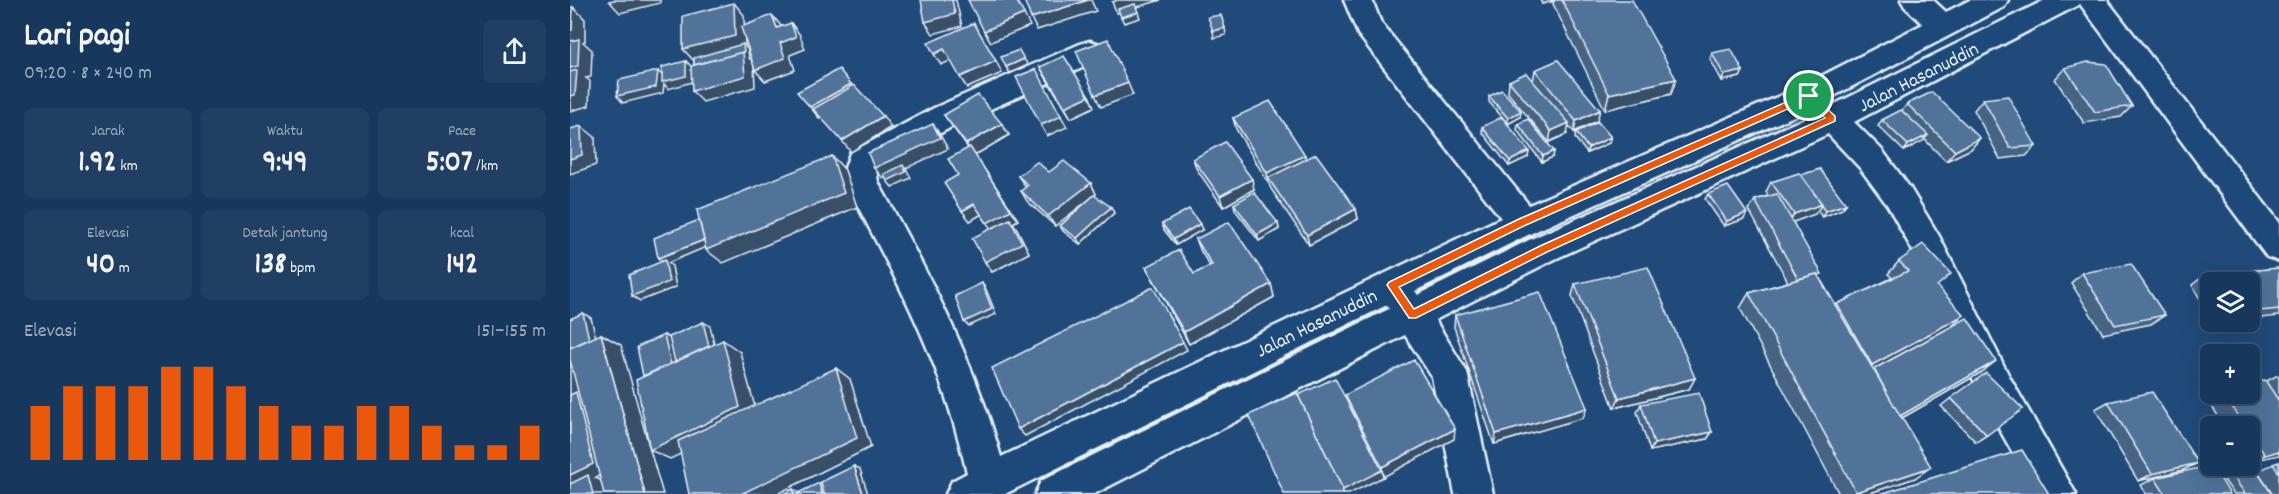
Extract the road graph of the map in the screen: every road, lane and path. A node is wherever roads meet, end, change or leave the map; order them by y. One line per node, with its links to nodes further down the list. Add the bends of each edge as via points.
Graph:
1 (1358, 0): 9 (street, via 1368,27)
2 (1915, 0): 6 (street)
3 (1994, 0): 6 (street, Jalan Hasanuddin)
4 (2069, 0): 8 (street, Jalan Hasanuddin)
5 (2092, 0): 10 (street)
6 (1942, 25): 8 (street, Jalan Hasanuddin)
7 (1090, 52): 13 (street, via 942,117 861,162 859,174 863,185 910,269 969,409)
8 (1821, 107): 9 (street, Jalan Hasanuddin); 12 (street, Jalan Hasanuddin); 16 (street, via 1871,159 1899,197 1996,388)
9 (1523, 222): 11 (street, Jalan Hasanuddin)
10 (2279, 247)
11 (1392, 285): 12 (street); 13 (street, Jalan Hasanuddin)
12 (1412, 315): 14 (street, Jalan Hasanuddin); 15 (street, via 1449,372)
13 (977, 488)
14 (1054, 494)
15 (1474, 494)
16 (2057, 494)

